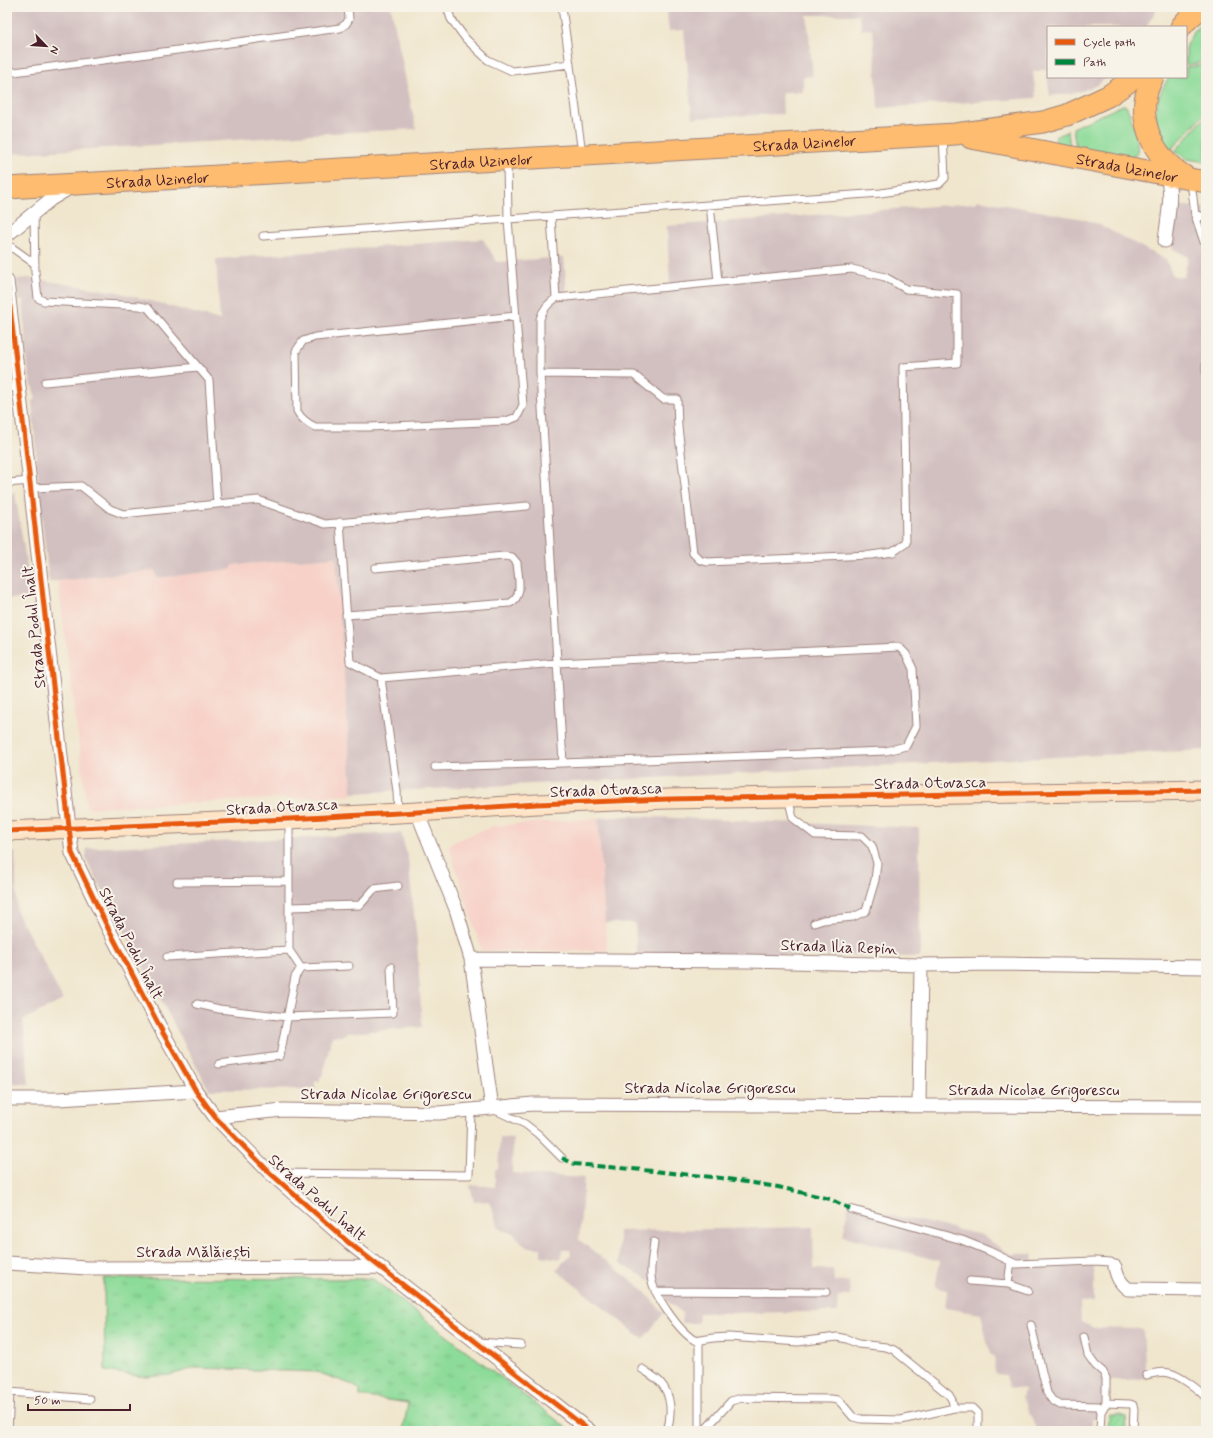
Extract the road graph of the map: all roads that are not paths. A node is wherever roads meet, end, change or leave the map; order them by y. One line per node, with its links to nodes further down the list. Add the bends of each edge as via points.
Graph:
1 (348, 7): 7 (lane, via 348,19 340,28)
2 (447, 7): 6 (lane, via 451,19 466,39 488,60 512,71)
3 (562, 7): 6 (lane)
4 (1202, 7): 5 (main road)
5 (1186, 19)
6 (570, 64): 12 (lane)
7 (7, 73)
8 (1133, 78): 11 (main road, Strada Uzinelor, via 1108,96 1067,115 1043,122)
9 (1152, 78): 10 (main road, via 1144,104)
10 (1147, 130): 14 (street); 15 (main road, via 1153,146 1164,159 1178,172)
11 (949, 135): 12 (main road, Strada Uzinelor); 14 (main road, Strada Uzinelor); 18 (lane, via 945,178 939,184 881,193)
12 (582, 155): 13 (main road, Strada Uzinelor)
13 (507, 159): 16 (main road, Strada Uzinelor); 23 (lane)
14 (1167, 174): 15 (main road, Strada Uzinelor); 26 (street, via 1170,192)
15 (1198, 180): 20 (lane)
16 (75, 184): 17 (main road, Strada Uzinelor); 19 (street)
17 (7, 188)
18 (710, 205): 21 (lane); 31 (lane)
19 (34, 213): 24 (street); 29 (lane)
20 (1195, 215): 22 (lane); 28 (lane)
21 (550, 216): 23 (lane); 32 (lane)
22 (1206, 217)
23 (508, 219): 25 (lane); 33 (lane)
24 (7, 235)
25 (263, 236)
26 (1165, 241)
27 (7, 244): 29 (lane)
28 (1206, 248)
29 (35, 264): 35 (lane, via 37,295 40,300 148,308)
30 (7, 281): 39 (street, Strada Podul Înalt)
31 (718, 281): 32 (lane); 37 (lane, via 852,269 885,278 906,289 957,294 957,363 903,367 906,544 893,552 871,555 707,562 700,560 693,553 676,399 663,399 634,375)
32 (556, 298): 37 (lane, via 543,310 540,319)
33 (516, 316): 33 (lane, via 314,337 303,341 296,351 297,411 300,417 315,427 369,428 506,421 517,417 523,405)
34 (1206, 365): 36 (lane)
35 (198, 367): 38 (lane); 42 (lane, via 209,380)
36 (1206, 372)
37 (540, 374): 47 (lane)
38 (45, 382)
39 (13, 387): 41 (street, Strada Podul Înalt)
40 (7, 483): 41 (lane)
41 (30, 485): 42 (lane, via 81,486 110,509 123,514); 56 (street, Strada Podul Înalt)
42 (217, 504): 44 (lane, via 258,500 325,524)
43 (527, 506): 44 (lane)
44 (340, 522): 46 (lane)
45 (375, 568): 46 (lane, via 512,557 517,563 519,595 510,603)
46 (346, 615): 48 (lane, via 350,662)
47 (557, 663): 48 (lane); 49 (lane); 49 (lane, via 899,647 906,654 913,669 916,726 906,746 886,752)
48 (381, 678): 54 (lane)
49 (563, 763): 50 (lane)
50 (435, 767)
51 (1206, 790): 52 (street, Strada Otovasca)
52 (788, 797): 53 (street, Strada Otovasca, via 537,804); 62 (lane, via 793,818 815,835 862,836 872,846 876,863 875,880 866,912 853,917)
53 (417, 812): 54 (street, Strada Otovasca); 65 (street, via 456,909)
54 (398, 813): 55 (street, Strada Otovasca)
55 (289, 819): 56 (street, Strada Otovasca); 58 (lane)
56 (69, 828): 57 (street, Strada Otovasca); 74 (street, Strada Podul Înalt, via 72,852 108,928)
57 (7, 831)
58 (290, 881): 59 (lane); 61 (lane)
59 (177, 882)
60 (398, 886): 61 (lane, via 374,889 360,905)
61 (290, 907): 63 (lane)
62 (814, 923)
63 (289, 950): 64 (lane); 70 (lane)
64 (167, 957)
65 (471, 959): 66 (street, Strada Ilia Repin); 78 (street)
66 (921, 965): 69 (street, Strada Ilia Repin); 76 (street)
67 (349, 966): 70 (lane)
68 (391, 967): 72 (lane, via 393,1013)
69 (1206, 967)
70 (301, 968): 72 (lane, via 295,977)
71 (197, 1004): 72 (lane)
72 (287, 1018): 73 (lane, via 280,1056)
73 (219, 1064)
74 (196, 1091): 75 (street, via 58,1099); 80 (street, Strada Podul Înalt)
75 (7, 1099)
76 (919, 1106): 77 (street, Strada Nicolae Grigorescu); 78 (street, Strada Nicolae Grigorescu, via 533,1104)
77 (1206, 1107)
78 (492, 1108): 79 (street, Strada Nicolae Grigorescu); 81 (lane, via 525,1124)
79 (471, 1110): 80 (street, Strada Nicolae Grigorescu, via 439,1113 283,1110); 82 (lane, via 469,1175)
80 (215, 1117): 82 (street, Strada Podul Înalt)
81 (562, 1158)
82 (270, 1173): 87 (street, Strada Podul Înalt)
83 (850, 1209): 85 (lane, via 962,1240)
84 (654, 1242): 91 (lane, via 650,1275)
85 (1011, 1262): 88 (lane, via 1016,1264 1095,1261 1111,1262); 90 (lane)
86 (7, 1263): 87 (street, Strada Mălăiești, via 87,1268)
87 (380, 1267): 98 (street, Strada Podul Înalt)
88 (1115, 1267): 92 (street, via 1120,1281 1128,1288)
89 (970, 1281): 90 (lane)
90 (1008, 1284): 93 (lane)
91 (655, 1290): 94 (lane); 97 (lane, via 667,1311 686,1335 696,1341)
92 (1206, 1290)
93 (1028, 1291)
94 (826, 1292)
95 (1031, 1325): 107 (lane, via 1047,1393 1052,1400 1060,1405 1099,1406)
96 (1084, 1337): 105 (lane, via 1088,1355 1106,1378)
97 (699, 1340): 106 (lane, via 729,1338 798,1342 837,1337 858,1344 886,1347 894,1350 949,1395); 111 (lane)
98 (476, 1342): 99 (lane); 109 (street, Strada Podul Înalt)
99 (521, 1345)
100 (642, 1369): 110 (lane, via 660,1382 668,1395 670,1405)
101 (1147, 1375): 103 (lane, via 1171,1373)
102 (8, 1392): 104 (lane); 108 (lane)
103 (1206, 1398)
104 (90, 1399)
105 (1106, 1403): 107 (lane); 115 (lane, via 1133,1405)
106 (954, 1408): 112 (lane, via 901,1420 861,1420 853,1417 838,1400 831,1398 742,1398 731,1401); 113 (lane, via 976,1410)
107 (1101, 1412): 114 (lane)
108 (8, 1431)
109 (590, 1431)
110 (667, 1431)
111 (699, 1431)
112 (704, 1431)
113 (978, 1431)
114 (1100, 1431)
115 (1133, 1431)

